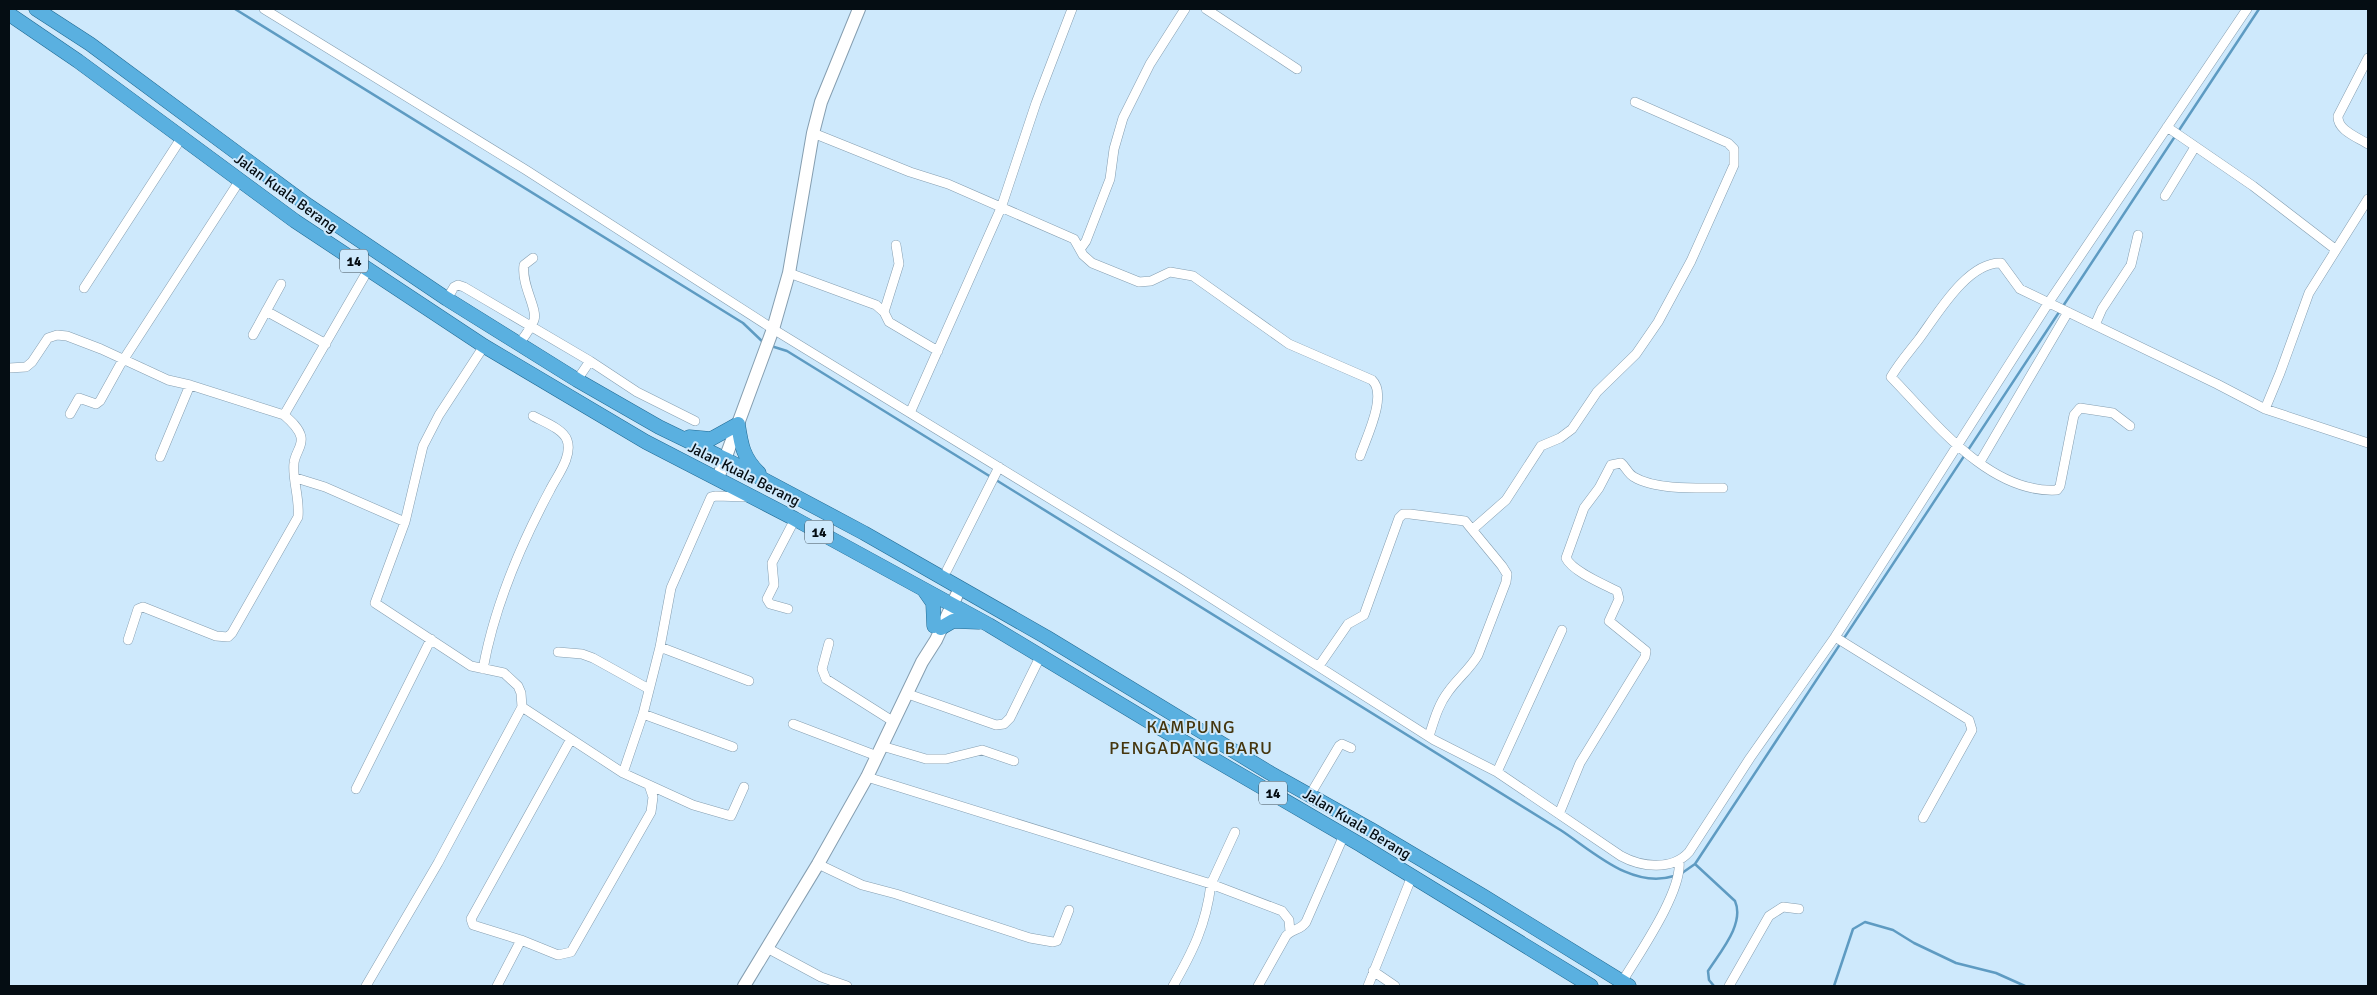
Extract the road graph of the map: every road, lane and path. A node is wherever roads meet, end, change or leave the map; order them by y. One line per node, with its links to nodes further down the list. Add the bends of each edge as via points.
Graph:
1 (36, 9): 30 (highway, Jalan Kuala Berang / 14, via 90,44 306,204)
2 (264, 9): 37 (street, via 526,170)
3 (859, 9): 13 (main road, via 829,79)
4 (1072, 9): 20 (street)
5 (1185, 9): 23 (street, via 1150,64 1125,113 1114,149 1110,179)
6 (1206, 9): 10 (street)
7 (2247, 9): 12 (street)
8 (9, 14): 14 (highway, Jalan Kuala Berang / 14)
9 (2368, 58): 15 (street, via 2337,121 2340,127)
10 (1297, 69)
11 (1634, 102): 74 (street, via 1728,143 1734,149 1734,165 1691,261 1658,322 1636,354 1597,392 1572,429 1541,446 1506,500)
12 (2167, 127): 16 (street); 31 (street)
13 (813, 133): 20 (street, via 948,184); 27 (main road)
14 (182, 137): 17 (highway, Jalan Kuala Berang / 14); 29 (street)
15 (2368, 144)
16 (2195, 147): 18 (street); 24 (street, via 2253,186)
17 (240, 180): 26 (highway, Jalan Kuala Berang / 14); 43 (street)
18 (2165, 196)
19 (2368, 199): 24 (street)
20 (1001, 208): 23 (street, via 1074,239); 42 (street)
21 (2138, 235): 35 (street, via 2131,265)
22 (896, 245): 34 (street, via 899,264)
23 (1081, 248): 62 (street, via 1083,255 1092,263 1139,282 1151,282 1170,272 1193,276 1289,344 1372,380 1378,390 1378,403)
24 (2335, 249): 50 (street, via 2308,292)
25 (533, 258): 36 (street, via 524,265 522,274 534,308)
26 (368, 270): 39 (street); 41 (highway, Jalan Kuala Berang / 14)
27 (789, 273): 34 (street, via 876,305); 37 (main road)
28 (281, 284): 32 (street)
29 (84, 288)
30 (447, 299): 36 (street, via 454,287 464,286); 40 (highway, Jalan Kuala Berang / 14)
31 (2052, 304): 33 (street); 61 (street); 61 (street, via 2020,288 2001,264 1991,264 1965,280 1896,367 1891,377)
32 (266, 311): 38 (street); 39 (street)
33 (2067, 311): 35 (street); 65 (street)
34 (884, 312): 42 (street, via 889,322)
35 (2095, 325): 50 (street)
36 (530, 327): 40 (street); 44 (street)
37 (772, 331): 51 (street); 56 (main road)
38 (253, 335)
39 (326, 344): 53 (street)
40 (519, 344): 46 (highway, Jalan Kuala Berang / 14)
41 (484, 346): 59 (highway, Jalan Kuala Berang / 14); 73 (street, via 423,446)
42 (938, 351): 51 (street)
43 (124, 360): 45 (street, via 84,342 57,335 46,340 29,365 22,369); 47 (street, via 168,380); 52 (street, via 98,404 79,398)
44 (590, 361): 46 (street); 48 (street)
45 (9, 368)
46 (577, 380): 49 (highway, Jalan Kuala Berang / 14)
47 (190, 385): 53 (street); 63 (street)
48 (636, 392): 49 (street); 55 (street)
49 (627, 409): 58 (highway, Jalan Kuala Berang / 14); 59 (highway, via 632,419 648,428)
50 (2265, 409): 60 (street)
51 (910, 413): 66 (street)
52 (70, 414)
53 (284, 416): 67 (street, via 299,431 301,438 294,464)
54 (533, 416): 91 (street, via 563,433 568,451 531,526 490,634)
55 (695, 421)
56 (738, 424): 58 (highway, via 711,439 692,438); 64 (main road); 70 (highway, via 740,443 750,464)
57 (2130, 426): 65 (street, via 2113,413 2080,408 2074,415 2057,490 2012,483)
58 (659, 427): 64 (highway, Jalan Kuala Berang / 14)
59 (646, 442): 68 (highway, Jalan Kuala Berang / 14)
60 (2368, 443)
61 (1960, 448): 65 (street); 84 (street)
62 (1360, 456)
63 (160, 457)
64 (726, 459): 68 (main road); 70 (highway, Jalan Kuala Berang / 14)
65 (1976, 459)
66 (998, 470): 75 (street); 90 (street)
67 (296, 478): 73 (street, via 325,487); 85 (street, via 298,517 230,636 216,636 143,607 138,609)
68 (718, 478): 71 (highway, Jalan Kuala Berang / 14)
69 (1723, 488): 112 (street, via 1686,489 1641,480 1631,475 1621,463 1615,463 1584,508 1566,558 1576,569 1616,591 1619,599 1609,621 1646,650 1645,657 1580,764)
70 (788, 493): 75 (highway, Jalan Kuala Berang / 14, via 864,534 893,542)
71 (756, 498): 72 (highway, Jalan Kuala Berang / 14); 87 (street, via 711,498 671,588)
72 (795, 519): 76 (highway, Jalan Kuala Berang / 14); 78 (street, via 772,563 774,585 767,598 770,604)
73 (405, 522): 83 (street, via 375,603)
74 (1473, 528): 90 (street, via 1458,518 1403,514 1364,615 1348,624); 99 (street, via 1502,566 1506,582 1478,655 1446,694)
75 (953, 580): 77 (main road); 82 (highway, Jalan Kuala Berang / 14); 82 (highway, Jalan Kuala Berang / 14, via 1009,606)
76 (920, 586): 77 (highway, Jalan Kuala Berang / 14); 80 (highway, via 930,595)
77 (948, 602): 79 (highway, Jalan Kuala Berang / 14); 80 (main road)
78 (788, 609)
79 (990, 625): 80 (highway, via 961,620); 89 (highway, Jalan Kuala Berang / 14)
80 (938, 627): 94 (main road)
81 (1562, 630): 105 (street)
82 (1046, 637): 111 (highway, Jalan Kuala Berang / 14)
83 (431, 638): 91 (street, via 472,666); 110 (street)
84 (1837, 638): 113 (street, via 1969,720 1972,725); 117 (street, via 1750,758)
85 (128, 640)
86 (828, 643): 97 (street, via 822,669 826,679)
87 (660, 648): 92 (street); 93 (street)
88 (558, 652): 93 (street, via 593,658)
89 (1040, 657): 94 (street, via 1004,724 996,725); 115 (highway, Jalan Kuala Berang / 14)
90 (1319, 666): 99 (street)
91 (483, 669): 95 (street, via 504,673 518,686)
92 (749, 681)
93 (649, 689): 96 (street)
94 (908, 694): 97 (main road)
95 (522, 707): 100 (street); 128 (street, via 438,863)
96 (643, 714): 101 (street); 106 (street)
97 (894, 722): 103 (main road)
98 (793, 724): 103 (street)
99 (1429, 736): 105 (street)
100 (571, 739): 106 (street); 123 (street, via 471,920 474,925)
101 (733, 747)
102 (1351, 748): 111 (street, via 1342,744 1338,746)
103 (880, 751): 104 (street, via 946,759 982,750); 107 (main road)
104 (1014, 761)
105 (1497, 772): 112 (street)
106 (623, 773): 108 (street)
107 (867, 777): 116 (main road); 119 (street)
108 (649, 785): 109 (street, via 731,816); 123 (street, via 654,797 652,812 571,952 558,955)
109 (744, 787)
110 (356, 789)
111 (1310, 796): 127 (highway, Jalan Kuala Berang / 14, via 1435,867)
112 (1559, 814): 117 (street, via 1634,863)
113 (1923, 818)
114 (1235, 832): 119 (street)
115 (1344, 835): 118 (highway, Jalan Kuala Berang / 14); 122 (street, via 1306,922 1300,929)
116 (818, 864): 121 (street, via 862,886 1052,942 1059,938); 124 (main road)
117 (1679, 864): 127 (street, via 1677,883)
118 (1412, 876): 125 (street); 126 (highway, Jalan Kuala Berang / 14)
119 (1212, 884): 122 (street, via 1282,911 1289,920); 132 (street, via 1205,922 1192,954)
120 (1799, 909): 137 (street, via 1782,907 1770,916)
121 (1069, 910)
122 (1290, 932): 133 (street)
123 (521, 940): 129 (street)
124 (767, 948): 130 (main road); 131 (street, via 821,977)
125 (1373, 971): 134 (street); 135 (street)
126 (1576, 982): 136 (highway, Jalan Kuala Berang / 14)
127 (1626, 984)
128 (366, 986)
129 (497, 986)
130 (744, 986)
131 (847, 986)
132 (1173, 986)
133 (1258, 986)
134 (1368, 986)
135 (1395, 986)
136 (1591, 986)
137 (1729, 986)

